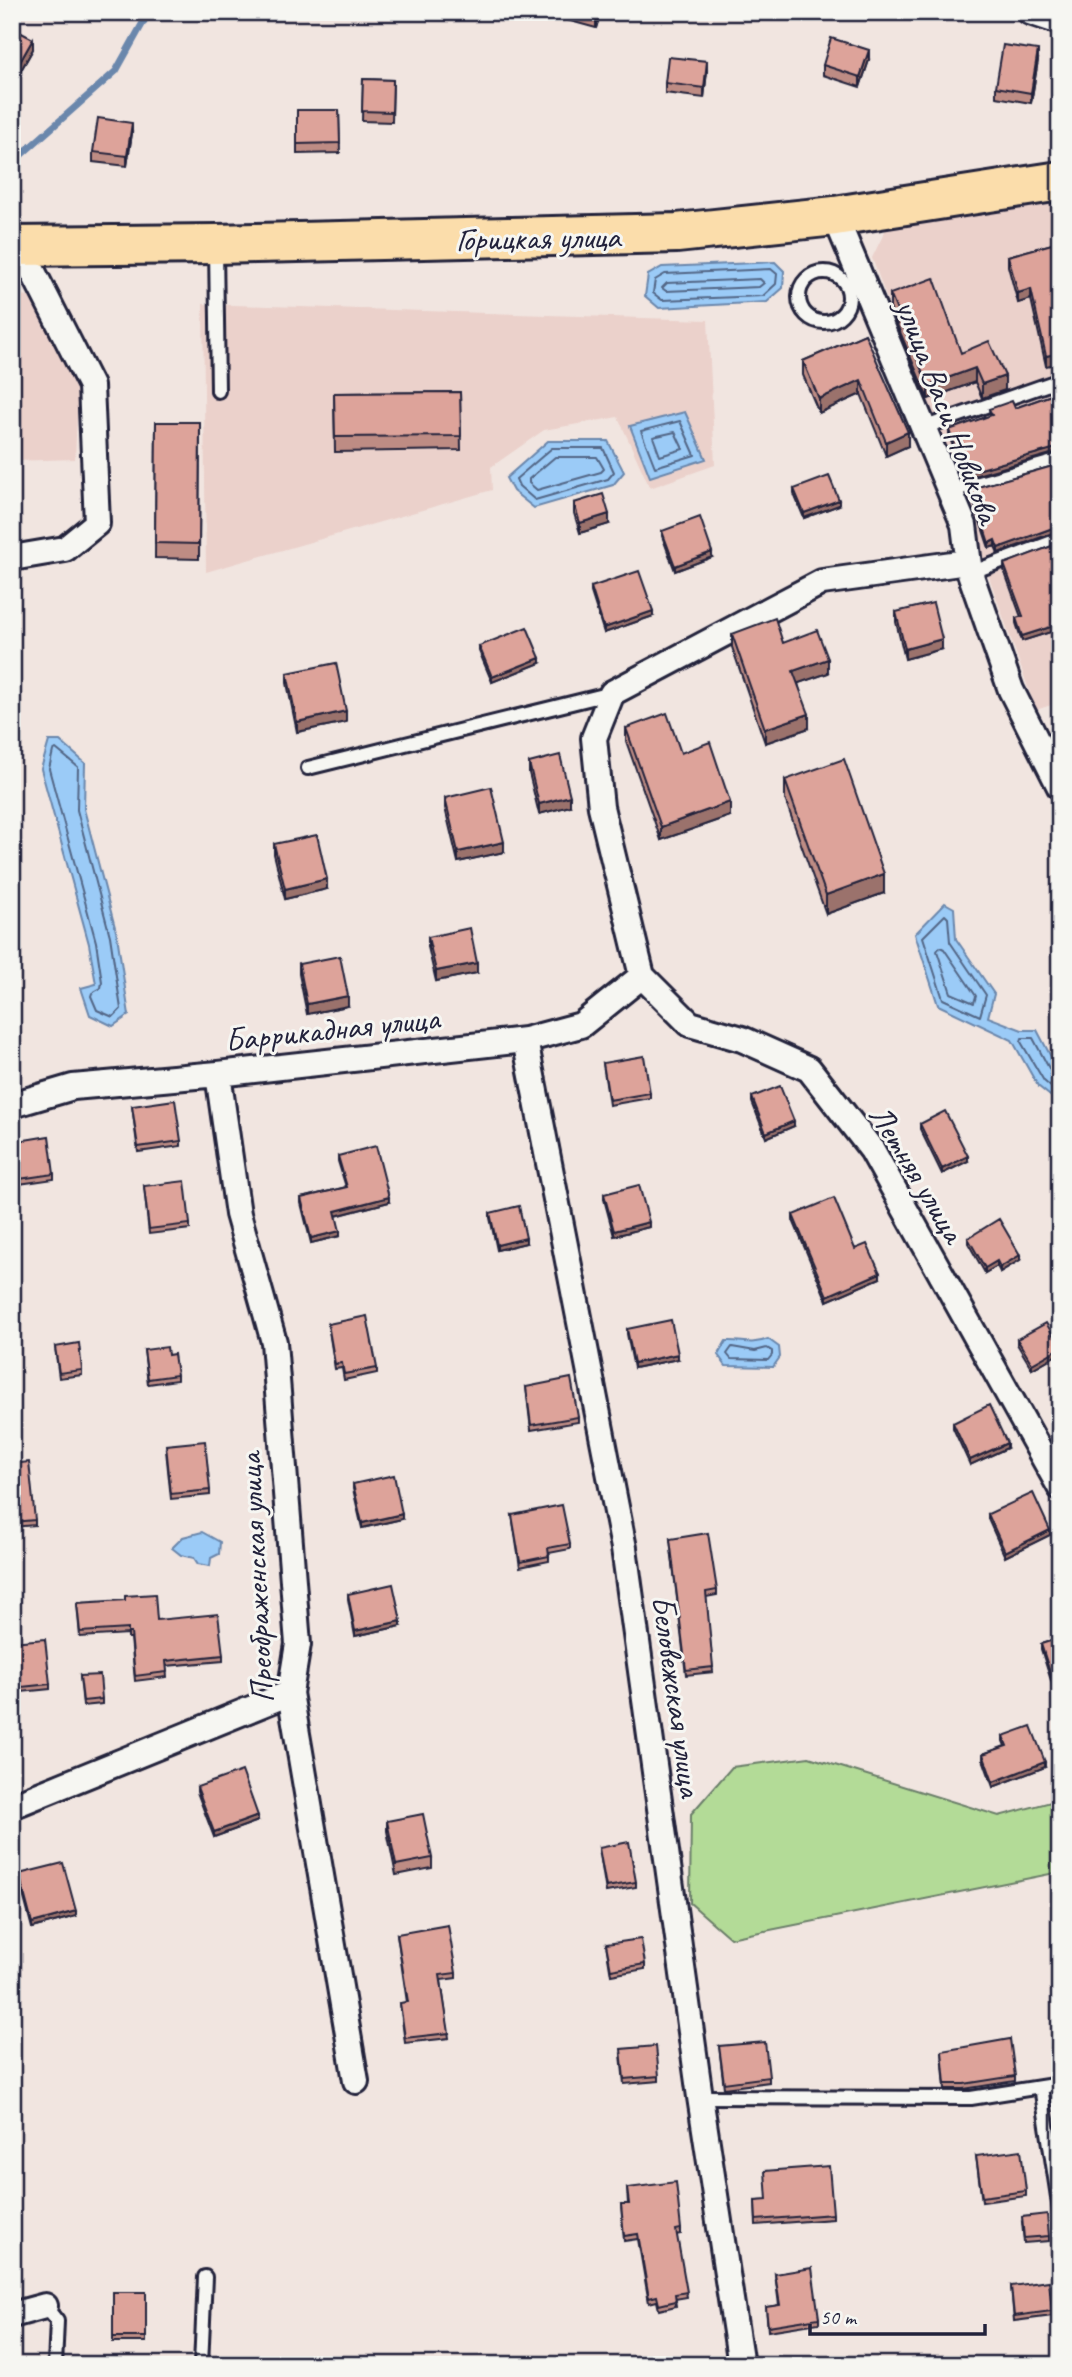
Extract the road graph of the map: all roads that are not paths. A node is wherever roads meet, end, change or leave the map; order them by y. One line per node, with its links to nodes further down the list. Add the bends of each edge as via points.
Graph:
1 (1030, 12): 2 (street)
2 (1060, 22)
3 (1060, 181): 4 (main road, Горицкая улица)
4 (835, 216): 5 (main road, Горицкая улица, via 677,233); 7 (street, улица Васи Новикова)
5 (216, 244): 6 (main road, Горицкая улица); 9 (lane)
6 (16, 246): 14 (street, via 91,386 97,523 65,550)
7 (855, 285): 7 (lane, via 833,274 817,274 803,284 801,308 813,320 837,319); 10 (street, улица Васи Новикова)
8 (1060, 380): 10 (lane)
9 (218, 391)
10 (923, 428): 12 (street, улица Васи Новикова)
11 (1060, 460): 12 (lane)
12 (951, 491): 15 (street, улица Васи Новикова, via 964,525)
13 (1060, 540): 15 (lane)
14 (12, 558)
15 (968, 567): 16 (street, via 822,582); 18 (street, улица Васи Новикова, via 1011,690)
16 (612, 693): 17 (lane); 19 (street, via 594,738 595,752 601,807)
17 (308, 768)
18 (1060, 787)
19 (642, 976): 20 (street, Баррикадная улица, via 580,1025); 23 (street, Летняя улица, via 690,1024 742,1039 809,1069 872,1150)
20 (525, 1040): 21 (street, Баррикадная улица); 29 (street, Беловежская улица, via 624,1548)
21 (218, 1073): 22 (street, Баррикадная улица, via 73,1087); 24 (street, Преображенская улица, via 238,1214 274,1342 298,1644)
22 (12, 1105)
23 (1060, 1487)
24 (290, 1693): 25 (street); 26 (street, Преображенская улица)
25 (12, 1806)
26 (355, 2081)
27 (1060, 2084): 28 (lane)
28 (1041, 2087): 29 (lane, via 971,2098); 30 (lane)
29 (700, 2097): 36 (street, Беловежская улица)
30 (1060, 2210)
31 (205, 2277): 35 (lane)
32 (45, 2305): 33 (street); 34 (lane, via 57,2321)
33 (12, 2315)
34 (55, 2365)
35 (201, 2365)
36 (741, 2365)

